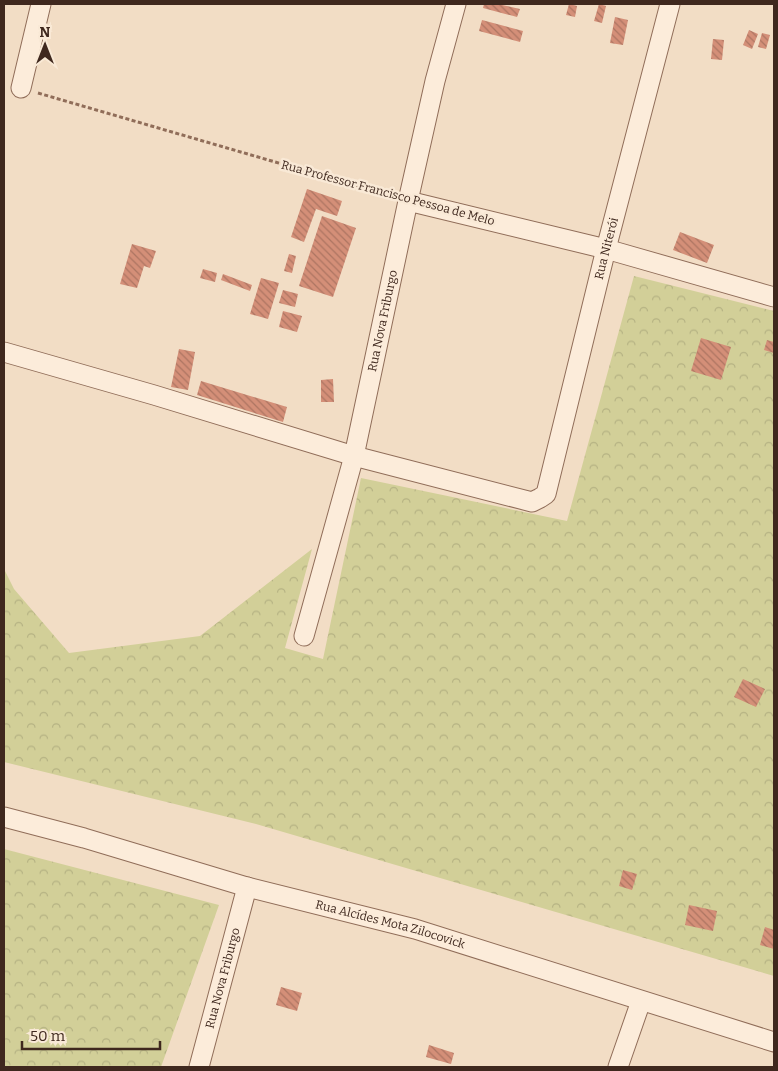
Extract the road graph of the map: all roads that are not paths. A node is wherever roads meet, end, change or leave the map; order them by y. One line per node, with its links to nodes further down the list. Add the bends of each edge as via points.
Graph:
1 (41, 4): 4 (street)
2 (456, 4): 5 (street, Rua Nova Friburgo)
3 (670, 4): 6 (street, Rua Niterói)
4 (22, 88)
5 (408, 201): 6 (street, Rua Professor Francisco Pessoa de Melo); 9 (street, Rua Nova Friburgo)
6 (606, 249): 7 (street, Rua Professor Francisco Pessoa de Melo); 9 (street, Rua Niterói, via 546,494 532,502)
7 (774, 297)
8 (4, 352): 9 (street)
9 (354, 456): 10 (street, Rua Nova Friburgo)
10 (304, 636)
11 (4, 817): 12 (street, Rua Alcídes Mota Zilocovick)
12 (247, 887): 13 (street, Rua Alcídes Mota Zilocovick, via 415,930); 15 (street, Rua Nova Friburgo)
13 (641, 1001): 14 (street, Rua Alcídes Mota Zilocovick); 16 (street)
14 (774, 1042)
15 (199, 1067)
16 (618, 1067)

